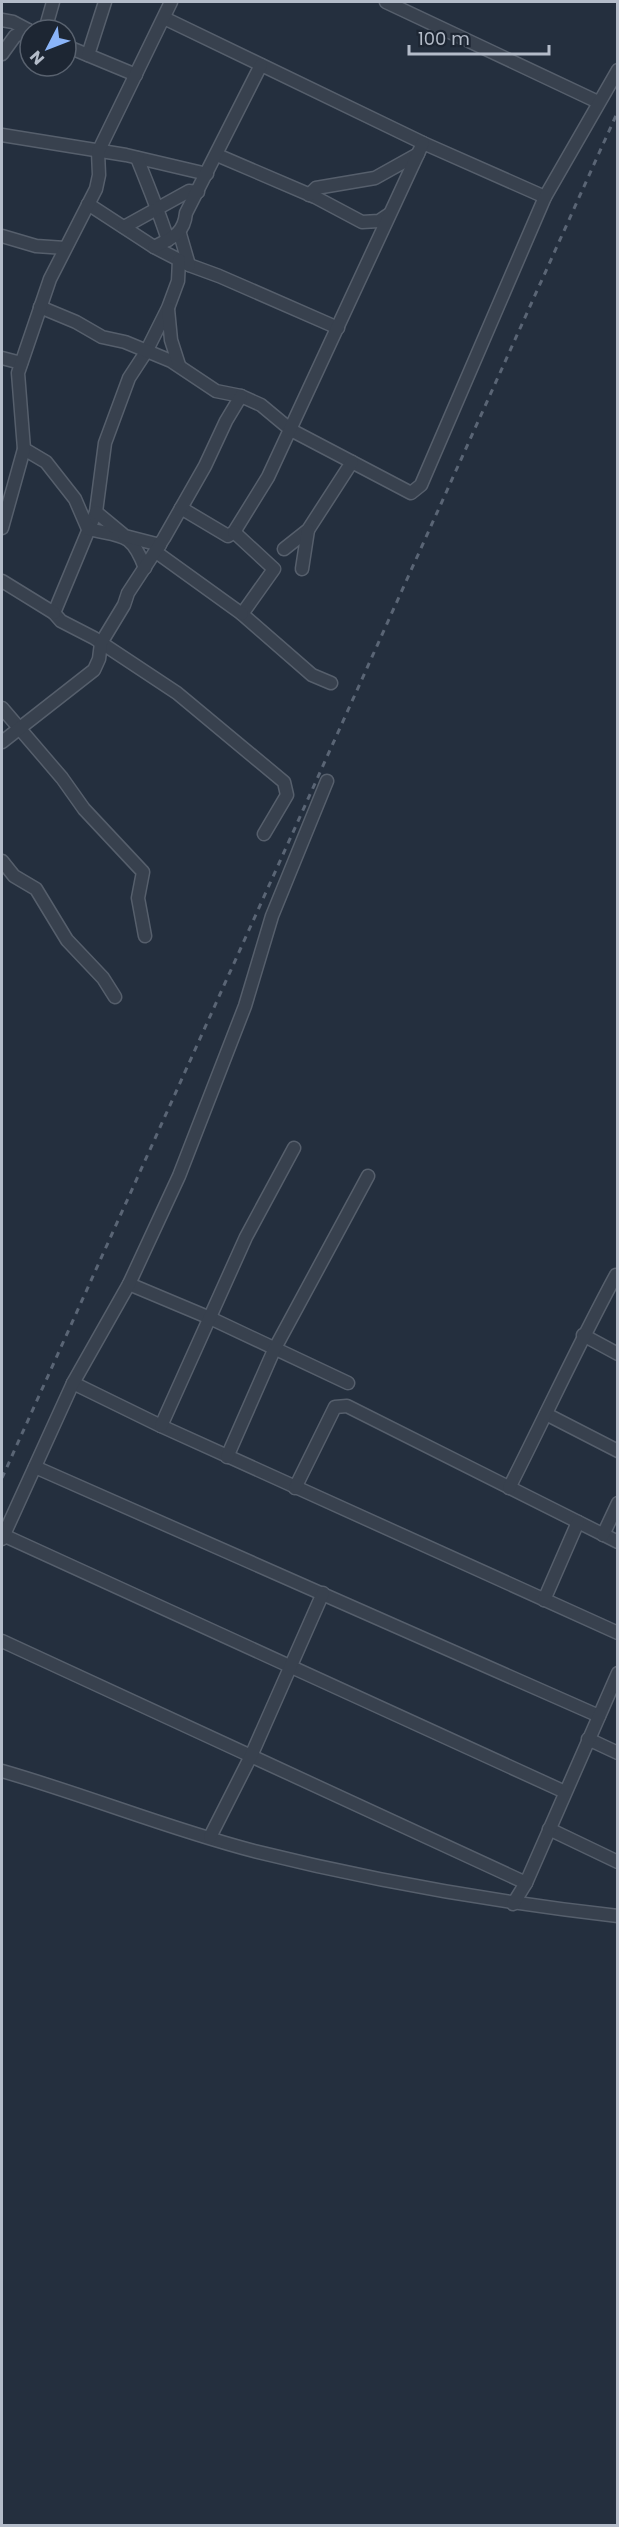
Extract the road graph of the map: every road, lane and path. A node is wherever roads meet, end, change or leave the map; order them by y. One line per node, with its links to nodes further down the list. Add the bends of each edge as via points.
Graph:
1 (53, 2): 5 (street)
2 (105, 2): 12 (street)
3 (171, 2): 6 (street)
4 (386, 2): 16 (street)
5 (48, 18)
6 (164, 18): 13 (street); 15 (street)
7 (2, 20): 8 (street)
8 (18, 26)
9 (18, 35): 11 (street)
10 (78, 51): 12 (street)
11 (2, 54)
12 (88, 55): 15 (street)
13 (261, 65): 18 (street); 20 (street)
14 (618, 70): 16 (street)
15 (136, 75): 19 (street)
16 (598, 102): 25 (street)
17 (2, 135): 19 (street)
18 (421, 148): 23 (street, via 375,178); 25 (street); 28 (street)
19 (98, 152): 21 (street); 26 (street, via 99,175)
20 (217, 154): 22 (street); 23 (street)
21 (137, 158): 22 (street); 27 (street)
22 (207, 174): 24 (street)
23 (308, 191): 28 (street, via 362,222 379,221)
24 (198, 192): 27 (street, via 189,191); 31 (street, via 186,213 185,224)
25 (545, 197): 45 (street, via 422,485 411,493)
26 (88, 204): 29 (street); 33 (street)
27 (156, 210): 29 (street); 31 (street)
28 (388, 215): 37 (street)
29 (124, 227): 32 (street)
30 (2, 236): 33 (street, via 36,246)
31 (174, 237): 32 (street); 34 (street)
32 (154, 247): 34 (street)
33 (65, 248): 35 (street)
34 (184, 263): 36 (street); 37 (street)
35 (40, 307): 38 (street, via 102,337); 40 (street)
36 (168, 308): 38 (street); 41 (street)
37 (338, 328): 43 (street)
38 (146, 352): 41 (street); 47 (street, via 129,378 105,443)
39 (2, 358): 40 (street)
40 (21, 363): 44 (street, via 18,373)
41 (178, 365): 42 (street, via 216,391)
42 (241, 396): 43 (street, via 261,405); 46 (street)
43 (291, 430): 45 (street); 51 (street)
44 (24, 449): 48 (street); 49 (street, via 46,462 75,499)
45 (352, 462): 50 (street)
46 (181, 508): 51 (street, via 228,536); 53 (street)
47 (96, 512): 49 (street); 52 (street)
48 (2, 528)
49 (88, 529): 52 (street); 58 (street)
50 (308, 530): 54 (street); 56 (street)
51 (234, 532): 59 (street, via 274,569)
52 (125, 536): 53 (street); 55 (street, via 138,550)
53 (158, 548): 55 (street); 59 (street)
54 (284, 549)
55 (145, 568): 60 (street)
56 (302, 569)
57 (2, 581): 58 (street)
58 (54, 613): 60 (street)
59 (242, 614): 61 (street, via 312,675)
60 (101, 643): 63 (street, via 94,670); 66 (street, via 177,693 284,782 287,795)
61 (331, 683)
62 (2, 708): 63 (street)
63 (19, 729): 64 (street); 68 (street, via 84,809 143,872 138,898)
64 (2, 742)
65 (327, 782): 73 (street, via 272,916 244,1006 183,1166)
66 (264, 834)
67 (2, 861): 69 (street, via 14,876 36,890 67,940 103,978)
68 (145, 936)
69 (115, 997)
70 (294, 1148): 74 (street, via 246,1237)
71 (368, 1176): 76 (street)
72 (616, 1275): 75 (street)
73 (129, 1284): 74 (street); 78 (street)
74 (210, 1318): 76 (street); 81 (street)
75 (583, 1335): 77 (street); 80 (street)
76 (274, 1350): 79 (street); 83 (street)
77 (618, 1354)
78 (73, 1383): 81 (street); 84 (street)
79 (348, 1383)
80 (546, 1414): 82 (street); 86 (street)
81 (161, 1426): 83 (street)
82 (618, 1451)
83 (227, 1456): 85 (street)
84 (35, 1467): 90 (street); 92 (street)
85 (295, 1488): 86 (street, via 335,1407 340,1405); 93 (street)
86 (508, 1488): 88 (street)
87 (618, 1503): 89 (street)
88 (578, 1522): 89 (street); 93 (street)
89 (603, 1535): 91 (street)
90 (2, 1537): 96 (street)
91 (618, 1542)
92 (323, 1593): 96 (street); 98 (street)
93 (544, 1600): 94 (street)
94 (618, 1633)
95 (2, 1641): 101 (street)
96 (292, 1666): 101 (street); 103 (street)
97 (618, 1673): 98 (street)
98 (599, 1716): 99 (street)
99 (588, 1739): 100 (street); 103 (street)
100 (618, 1753)
101 (251, 1756): 105 (street); 107 (street)
102 (2, 1771): 105 (street)
103 (565, 1792): 104 (street)
104 (549, 1829): 106 (street); 107 (street)
105 (210, 1837): 108 (street, via 379,1880)
106 (618, 1862)
107 (526, 1883): 108 (street)
108 (513, 1904): 109 (street)
109 (618, 1916)

